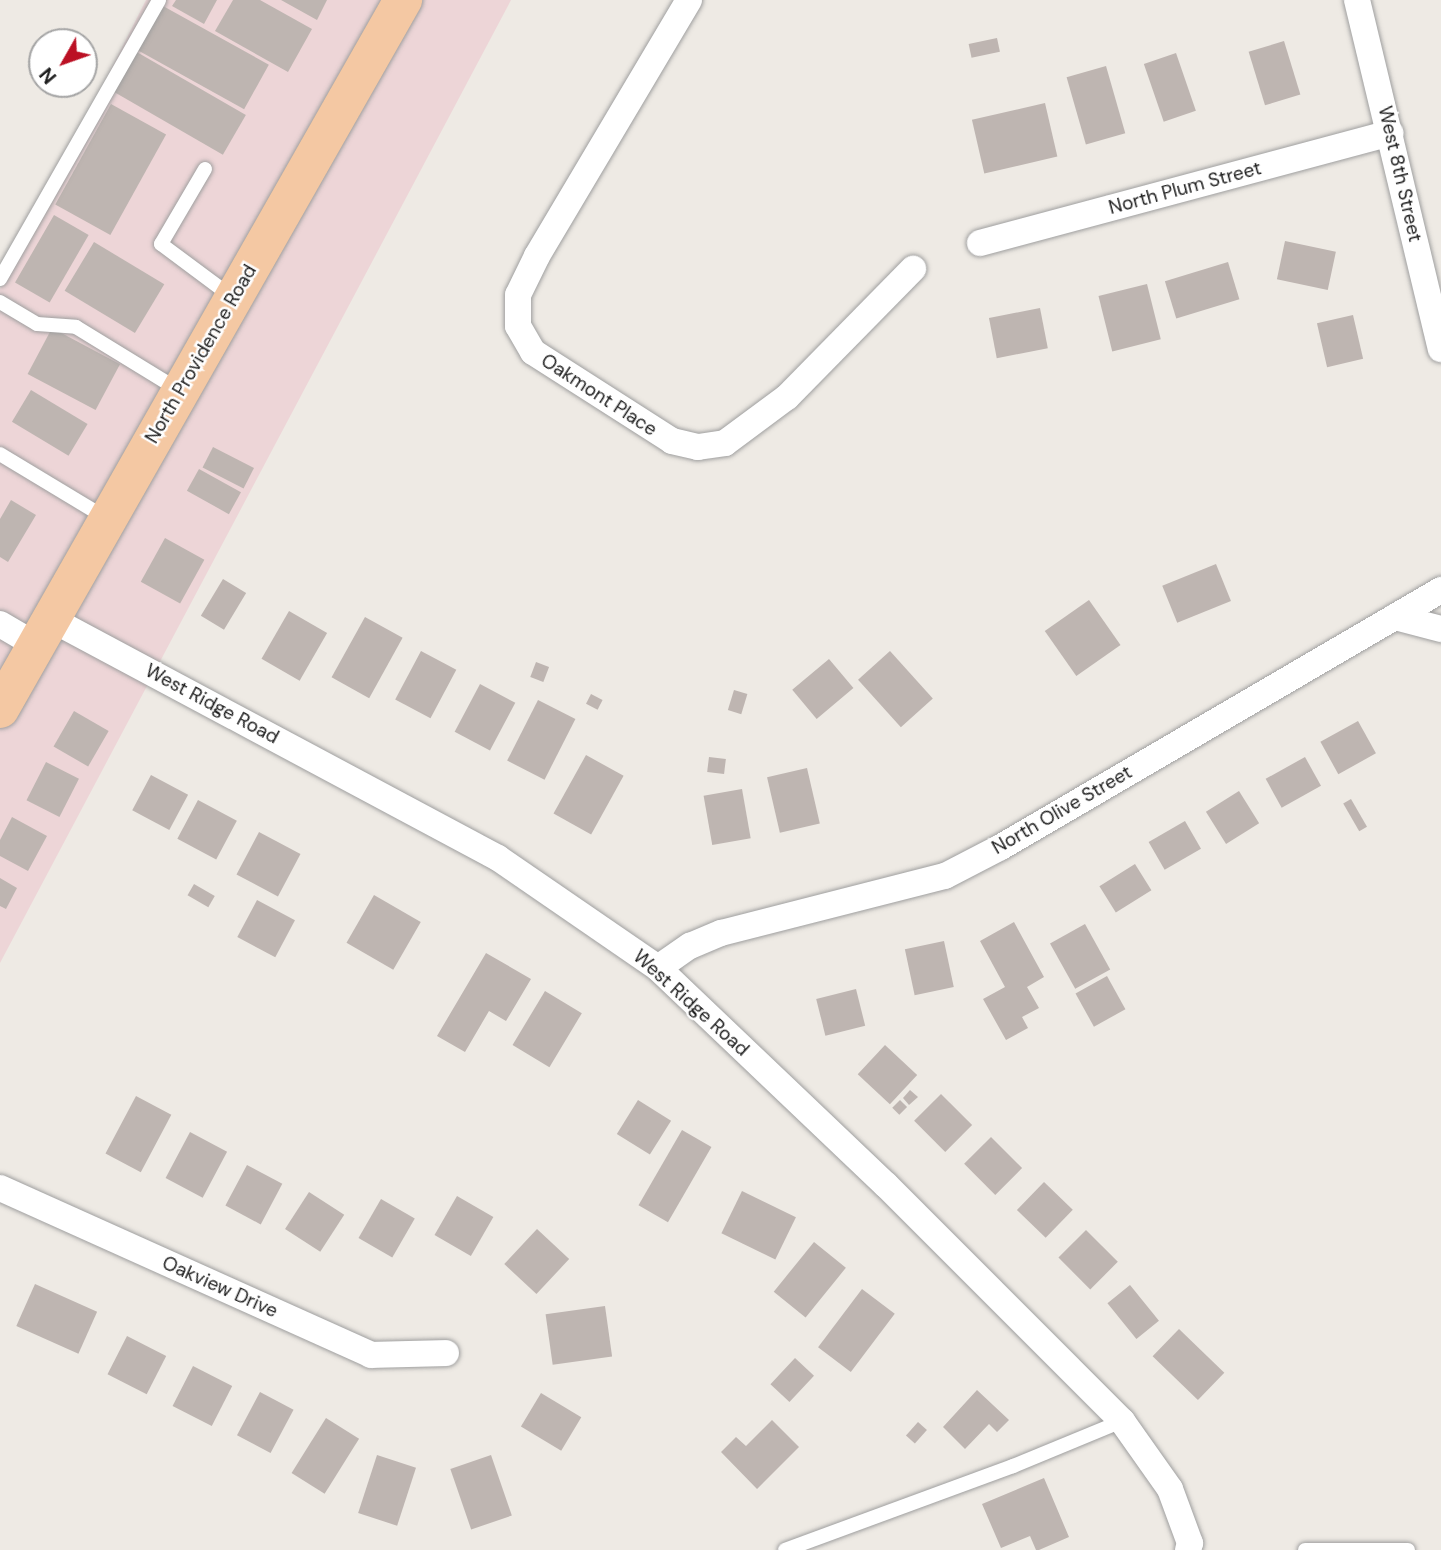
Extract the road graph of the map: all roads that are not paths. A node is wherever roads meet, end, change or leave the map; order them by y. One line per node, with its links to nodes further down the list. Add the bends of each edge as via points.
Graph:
1 (159, 0): 9 (lane)
2 (403, 0): 10 (main road, North Providence Road)
3 (690, 0): 8 (street, Oakmont Place, via 518,295 518,326 533,352 672,442 698,446 725,443 787,397)
4 (1357, 0): 5 (street, West 8th Street)
5 (1391, 133): 7 (street, North Plum Street); 12 (street, West 8th Street)
6 (205, 169): 10 (lane, via 161,244)
7 (980, 243)
8 (913, 269)
9 (0, 279)
10 (234, 298): 13 (main road, North Providence Road)
11 (0, 302): 13 (lane, via 37,324 76,327)
12 (1441, 348)
13 (180, 391): 15 (main road, North Providence Road)
14 (0, 454): 15 (lane)
15 (108, 519): 20 (main road, North Providence Road)
16 (1441, 590): 17 (street, North Olive Street)
17 (1395, 617): 19 (street); 22 (street, North Olive Street, via 944,876 720,933)
18 (0, 624): 20 (street, West Ridge Road)
19 (1441, 629)
20 (43, 632): 21 (main road, North Providence Road); 22 (street, West Ridge Road, via 498,858)
21 (0, 709)
22 (658, 968): 25 (street, West Ridge Road, via 886,1185)
23 (0, 1188): 24 (street, Oakview Drive, via 370,1355)
24 (446, 1353)
25 (1122, 1421): 26 (lane); 27 (street, West Ridge Road, via 1170,1489 1190,1543)
26 (785, 1550)
27 (1188, 1550)
28 (1306, 1550): 29 (lane)
29 (1408, 1550)

